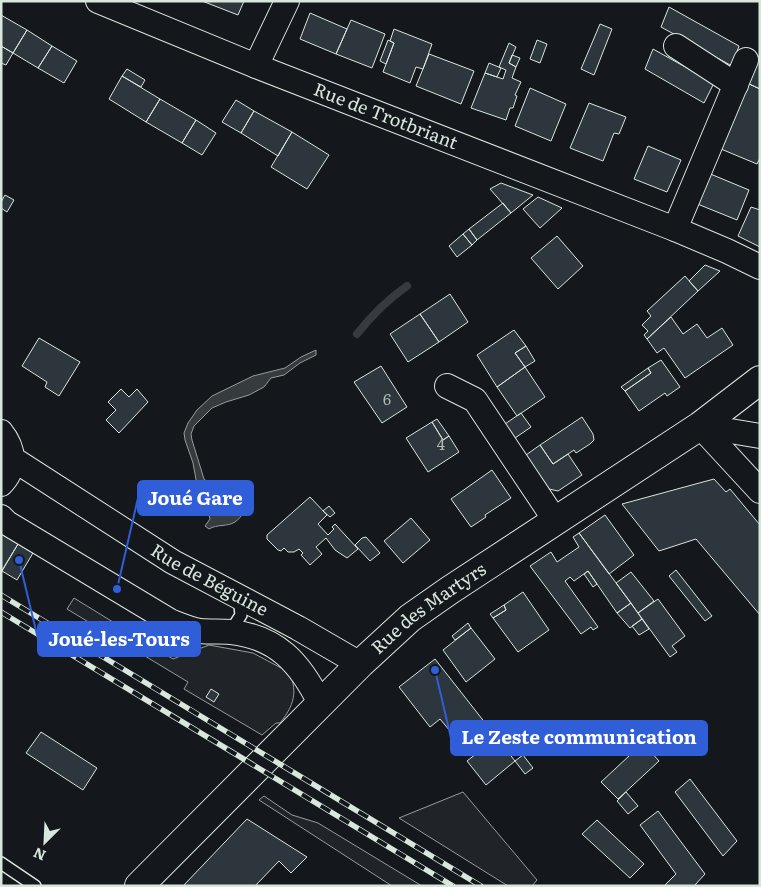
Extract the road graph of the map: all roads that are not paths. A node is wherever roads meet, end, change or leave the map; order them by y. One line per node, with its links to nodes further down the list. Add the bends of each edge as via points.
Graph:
1 (98, 1): 5 (street, Rue de Trotbriant)
2 (287, 1): 5 (street)
3 (676, 46): 6 (street)
4 (746, 60): 6 (street)
5 (256, 66): 7 (street, Rue de Trotbriant)
6 (736, 85): 7 (street)
7 (675, 229): 8 (street, Rue de Trotbriant)
8 (760, 267)
9 (760, 380): 11 (main road, Rue des Martyrs)
10 (447, 386): 18 (street, via 475,400)
11 (700, 426): 13 (street); 16 (street); 18 (main road, Rue des Martyrs)
12 (1, 432): 14 (street, via 8,439)
13 (760, 436)
14 (13, 460): 15 (street, via 11,470); 19 (street, Rue de Béguine, via 174,562)
15 (1, 484)
16 (760, 491)
17 (1, 517): 20 (street, Rue de Béguine, via 170,621 201,631)
18 (556, 520): 21 (main road, Rue des Martyrs, via 410,618)
19 (238, 596): 20 (lane, via 241,615); 21 (street, Rue de Béguine)
20 (230, 632): 22 (street, Rue de Béguine, via 264,640 285,652 300,668)
21 (360, 664): 22 (main road, Rue des Martyrs)
22 (320, 703): 25 (main road, Rue des Martyrs)
23 (1, 863): 24 (lane)
24 (35, 886)
25 (139, 886)

